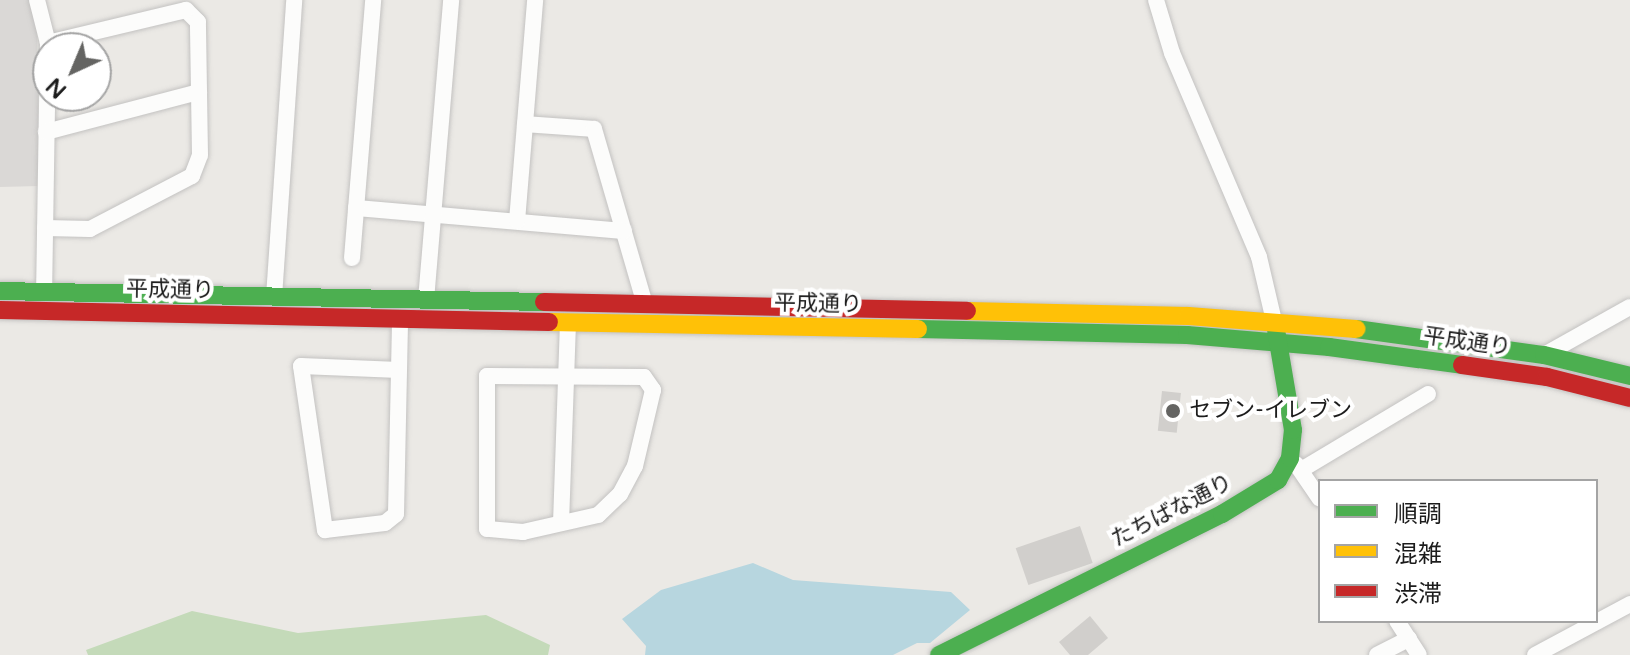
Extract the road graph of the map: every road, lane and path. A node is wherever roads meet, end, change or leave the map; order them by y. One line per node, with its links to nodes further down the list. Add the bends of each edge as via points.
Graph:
1 (37, 0): 7 (street)
2 (294, 0): 21 (street)
3 (373, 0): 13 (street)
4 (451, 0): 14 (street)
5 (535, 0): 11 (street)
6 (1156, 0): 27 (street, via 1172,53 1259,257)
7 (45, 32)
8 (94, 32): 9 (street, via 186,10 198,22)
9 (199, 92): 12 (street); 16 (street, via 200,155 192,176 90,229)
10 (46, 112): 12 (street)
11 (525, 124): 15 (street); 17 (street, via 594,129)
12 (46, 132): 16 (street)
13 (356, 208): 14 (street); 18 (street)
14 (433, 214): 15 (street); 22 (street)
15 (517, 221): 17 (street)
16 (45, 228): 20 (street)
17 (624, 231): 23 (street)
18 (352, 258)
19 (0, 291): 20 (street, 平成通り)
20 (44, 292): 21 (street, 平成通り)
21 (274, 297): 22 (street, 平成通り)
22 (426, 300): 23 (street, 平成通り)
23 (645, 304): 27 (street, 平成通り)
24 (1630, 307): 30 (street)
25 (0, 310): 26 (street, 平成通り)
26 (400, 319): 28 (street, 平成通り); 31 (street)
27 (1274, 321): 29 (street); 30 (street, 平成通り)
28 (568, 322): 29 (street, 平成通り, via 1187,335); 33 (street)
29 (1278, 343): 35 (street, 平成通り, via 1547,377); 36 (street)
30 (1544, 355): 32 (street, 平成通り)
31 (399, 370): 31 (street, via 396,514 385,523 325,530 301,366)
32 (1630, 376)
33 (566, 377): 38 (street); 38 (street, via 644,377 653,390 635,466 620,494 598,515); 38 (street, via 487,376 487,529 523,532)
34 (1428, 394): 36 (street)
35 (1630, 398)
36 (1296, 464): 37 (street); 44 (street, たちばな通り, via 1269,488)
37 (1318, 496)
38 (561, 523)
39 (1630, 604): 40 (street)
40 (1598, 621)
41 (1398, 623): 43 (street)
42 (1595, 623): 47 (street)
43 (1409, 639): 45 (street); 46 (street)
44 (939, 655)
45 (1377, 655)
46 (1419, 655)
47 (1535, 655)

